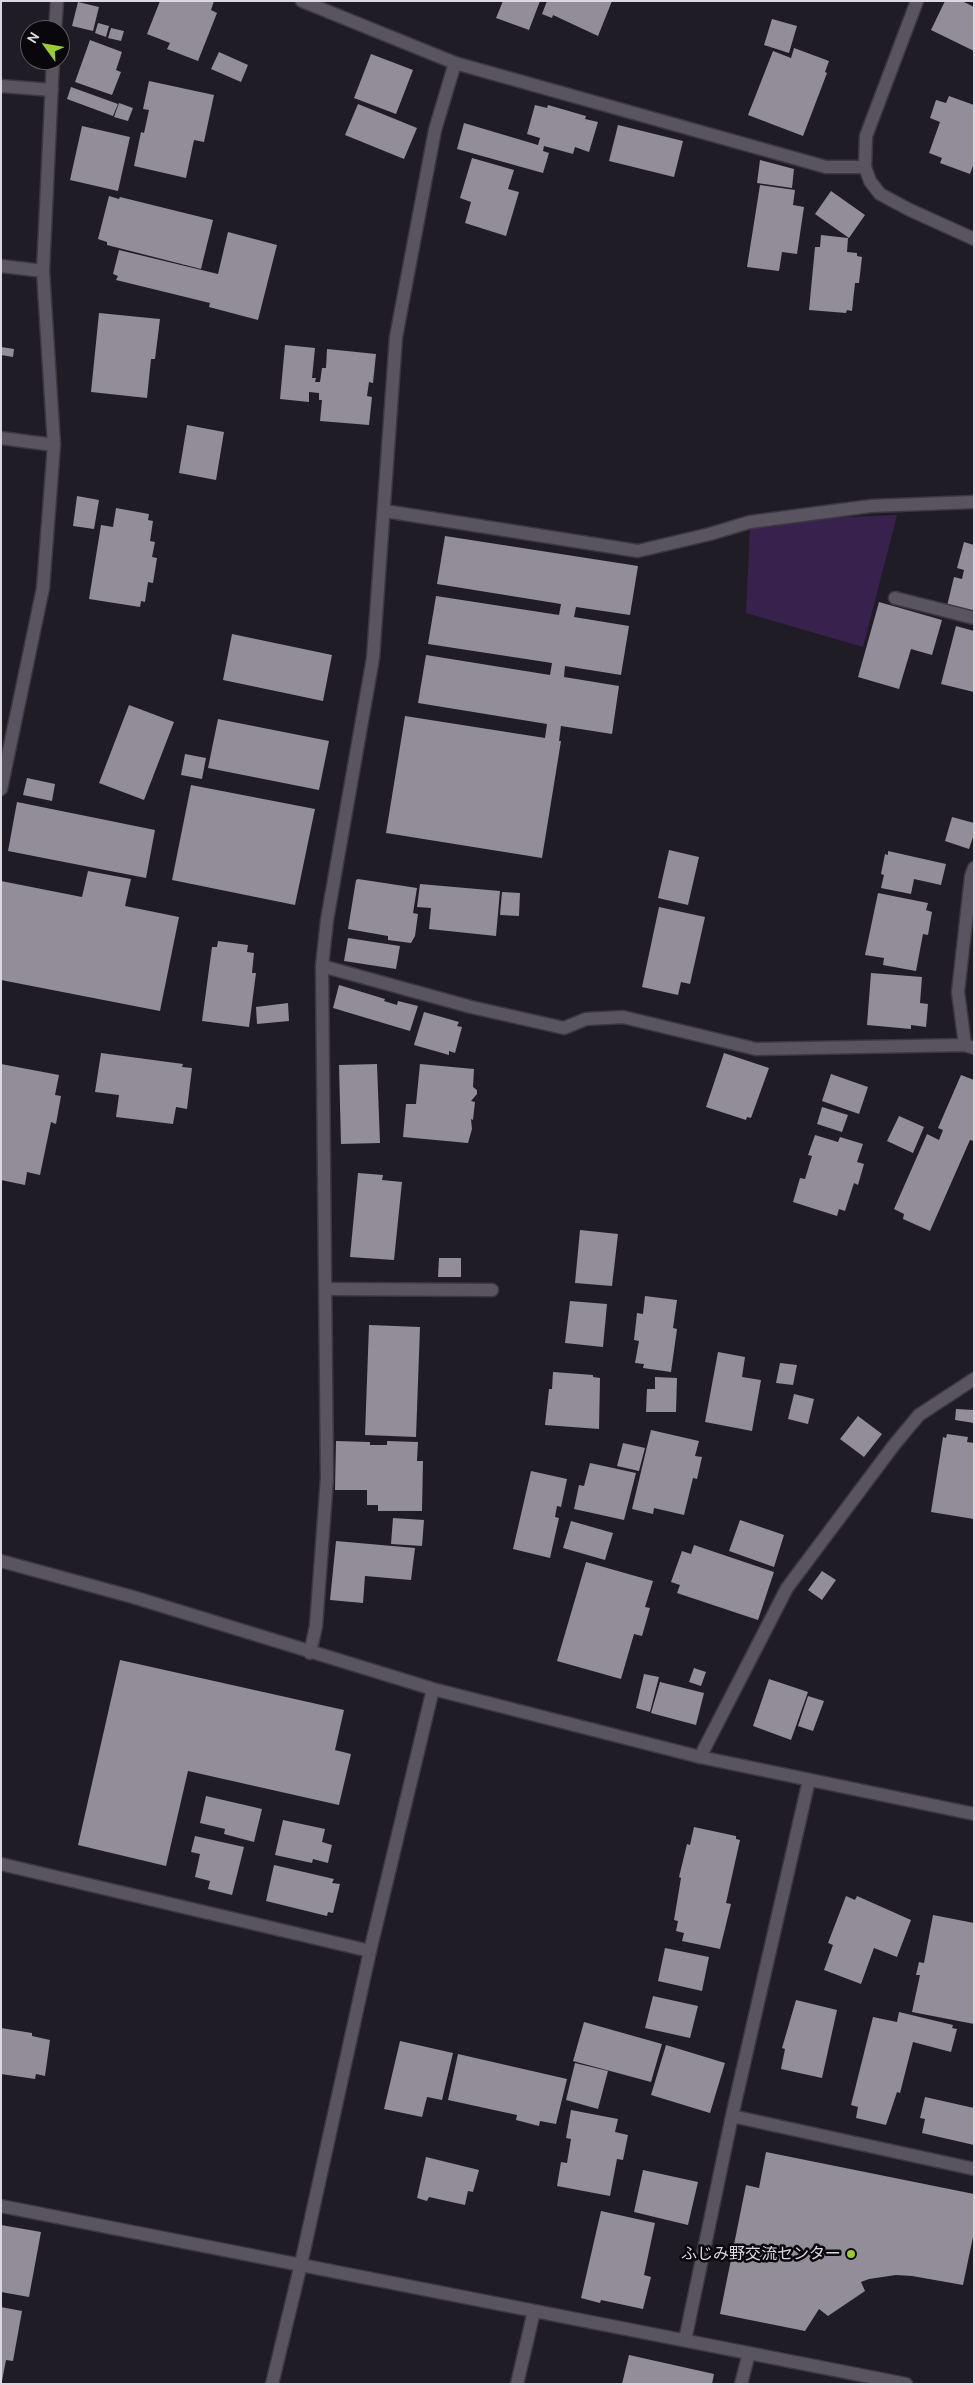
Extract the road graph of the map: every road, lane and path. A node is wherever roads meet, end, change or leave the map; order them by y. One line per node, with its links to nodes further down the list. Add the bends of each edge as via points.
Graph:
1 (57, 1): 4 (street)
2 (302, 1): 5 (street)
3 (917, 1): 9 (street, via 866,136)
4 (56, 20)
5 (455, 63): 9 (street, via 826,167); 16 (street, via 435,130 396,337)
6 (53, 70): 8 (street)
7 (1, 86): 8 (street)
8 (52, 90): 12 (street)
9 (865, 167): 10 (street, via 880,194)
10 (974, 239)
11 (1, 266): 12 (street)
12 (43, 271): 14 (street)
13 (1, 438): 14 (street)
14 (54, 445): 19 (street, via 43,588)
15 (974, 502): 16 (street, via 871,506 750,522 638,551)
16 (385, 511): 21 (street, via 373,658 327,920)
17 (895, 598): 18 (street)
18 (974, 618)
19 (1, 789)
20 (974, 868): 22 (street, via 958,992)
21 (322, 966): 22 (street, via 471,1007 564,1028 586,1019 622,1017 756,1049); 23 (street)
22 (969, 1046)
23 (326, 1289): 24 (street); 27 (street, via 327,1478 316,1626)
24 (492, 1290)
25 (974, 1379): 29 (street, via 919,1415 787,1588)
26 (1, 1561): 27 (street, via 134,1597)
27 (310, 1653): 28 (street)
28 (433, 1689): 29 (street); 33 (street)
29 (700, 1757): 30 (street)
30 (809, 1780): 31 (street); 34 (street)
31 (974, 1814)
32 (1, 1864): 33 (street)
33 (370, 1951): 37 (street)
34 (732, 2116): 35 (street); 39 (street)
35 (974, 2169)
36 (1, 2206): 37 (street)
37 (301, 2264): 38 (street); 41 (street)
38 (534, 2311): 39 (street); 42 (street)
39 (685, 2340): 40 (street)
40 (749, 2353): 43 (street); 44 (street)
41 (272, 2384)
42 (517, 2384)
43 (742, 2384)
44 (906, 2384)

